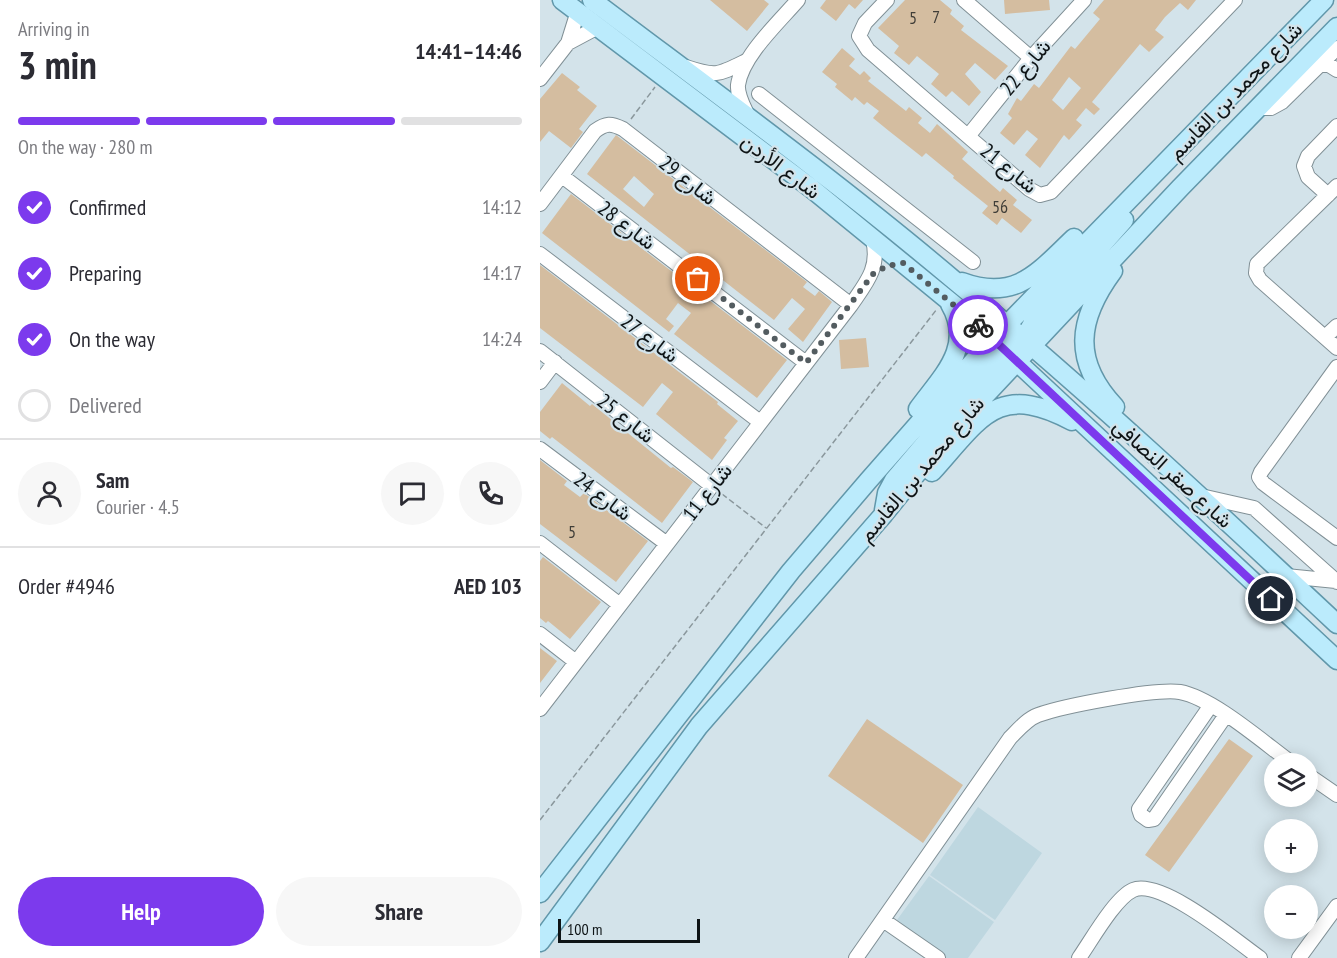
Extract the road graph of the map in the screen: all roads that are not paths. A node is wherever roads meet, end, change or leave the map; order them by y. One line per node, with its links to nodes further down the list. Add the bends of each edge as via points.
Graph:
1 (562, 0): 8 (main road, شارع الأردن)
2 (887, 0): 24 (street, شارع 21, via 859,36 868,50)
3 (964, 0): 13 (street)
4 (1084, 0): 13 (street, شارع 22)
5 (1235, 0): 24 (street, شارع 21, via 1051,192 1040,195 1029,189)
6 (1324, 0): 26 (main road, شارع محمد بن القاسم)
7 (792, 2): 14 (street)
8 (585, 6): 9 (main road, شارع الأردن); 11 (street); 15 (main road, شارع الأردن)
9 (597, 27): 11 (street); 28 (main road, شارع الأردن)
10 (1337, 27): 20 (main road, شارع محمد بن القاسم)
11 (568, 43): 18 (street)
12 (1337, 48): 16 (street)
13 (1031, 58): 24 (street, شارع 22)
14 (746, 61): 15 (street, via 720,74); 21 (street, via 738,86)
15 (675, 63): 21 (main road, شارع الأردن)
16 (1320, 65): 17 (street); 20 (street, via 1278,105)
17 (1337, 70)
18 (542, 73)
19 (759, 94): 22 (street)
20 (1258, 108): 29 (main road, شارع محمد بن القاسم)
21 (749, 119): 25 (main road, شارع الأردن)
22 (794, 121): 25 (street); 34 (street)
23 (1337, 126): 30 (street, via 1304,162 1306,174)
24 (969, 135)
25 (778, 141): 28 (main road, شارع الأردن)
26 (1162, 167): 32 (main road, شارع محمد بن القاسم); 47 (main road, via 1150,190 1038,316)
27 (562, 176): 33 (street); 43 (street, شارع 29, via 595,131 612,124); 52 (street, شارع 28)
28 (816, 181): 31 (main road, شارع الأردن)
29 (1180, 188): 47 (main road, شارع محمد بن القاسم); 58 (main road, via 1102,285 1086,319 1084,341 1086,363 1097,386)
30 (1333, 191): 46 (street, via 1257,264 1256,273)
31 (844, 202): 35 (main road, شارع الأردن); 37 (main road, شارع الأردن)
32 (1124, 202): 41 (main road, via 1096,218 1020,284 991,290); 44 (main road, شارع محمد بن القاسم)
33 (540, 204)
34 (939, 236): 37 (street); 38 (street)
35 (873, 240): 39 (main road, شارع الأردن); 40 (street)
36 (540, 254): 55 (street, شارع 27)
37 (924, 255): 41 (main road, شارع الأردن)
38 (974, 262)
39 (903, 263): 40 (street); 42 (main road, شارع الأردن)
40 (873, 274): 43 (street, شارع 11)
41 (953, 279): 44 (main road, شارع الأردن)
42 (946, 298): 49 (main road, شارع الأردن); 59 (main road, via 960,330 954,358)
43 (851, 305): 52 (street, شارع 11)
44 (1007, 324): 47 (main road, شارع صقر النصافي); 49 (main road, شارع محمد بن القاسم)
45 (1337, 326): 46 (street)
46 (1325, 337): 48 (street)
47 (1027, 342): 49 (main road, شارع محمد بن القاسم); 58 (main road, شارع صقر النصافي)
48 (1337, 348)
49 (1004, 349): 56 (main road, شارع صقر النصافي); 59 (main road, شارع محمد بن القاسم); 63 (main road, شارع محمد بن القاسم, via 947,435)
50 (540, 351): 51 (street, شارع 25)
51 (555, 362): 54 (street); 60 (street, شارع 25)
52 (806, 363): 55 (street, شارع 11)
53 (1337, 367): 62 (street, via 1259,477)
54 (540, 382)
55 (760, 422): 60 (street, شارع 11)
56 (1089, 431): 63 (main road, via 1034,405 997,409 976,423 904,502); 74 (main road, شارع صقر النصافي)
57 (540, 449): 67 (street, شارع 24)
58 (1175, 473): 61 (main road, شارع صقر النصافي)
59 (868, 481): 68 (main road, شارع محمد بن القاسم)
60 (712, 486): 67 (street, شارع 11)
61 (1200, 496): 64 (street, via 1254,508); 69 (main road, شارع صقر النصافي)
62 (1287, 501): 64 (street); 65 (street)
63 (884, 514): 79 (main road, شارع محمد بن القاسم)
64 (1271, 522): 70 (street)
65 (1337, 538)
66 (540, 543): 71 (street)
67 (667, 544): 71 (street, شارع 11)
68 (791, 571): 79 (main road, via 774,605 683,716 686,726); 84 (main road, شارع محمد بن القاسم)
69 (1286, 576): 70 (street); 72 (main road, شارع صقر النصافي)
70 (1336, 582)
71 (620, 605): 75 (street, شارع 11)
72 (1337, 624)
73 (540, 634): 75 (street)
74 (1337, 660)
75 (576, 662): 77 (street, شارع 11)
76 (1212, 705): 78 (street); 78 (street, via 1139,809 1141,815 1154,819); 86 (street, via 1181,692 1161,692 1036,715 1010,738)
77 (540, 709)
78 (1226, 715): 80 (street)
79 (699, 726): 83 (main road, شارع محمد بن القاسم)
80 (1278, 753)
81 (1318, 782): 82 (street)
82 (1337, 795)
83 (625, 825): 87 (main road, شارع محمد بن القاسم); 88 (street)
84 (540, 893)
85 (1337, 906): 93 (street)
86 (883, 920): 89 (street); 90 (street)
87 (540, 942)
88 (540, 949)
89 (856, 958)
90 (938, 958)
91 (1079, 958): 92 (street, via 1120,900 1134,889 1148,888 1171,895)
92 (1260, 958)
93 (1299, 958)

